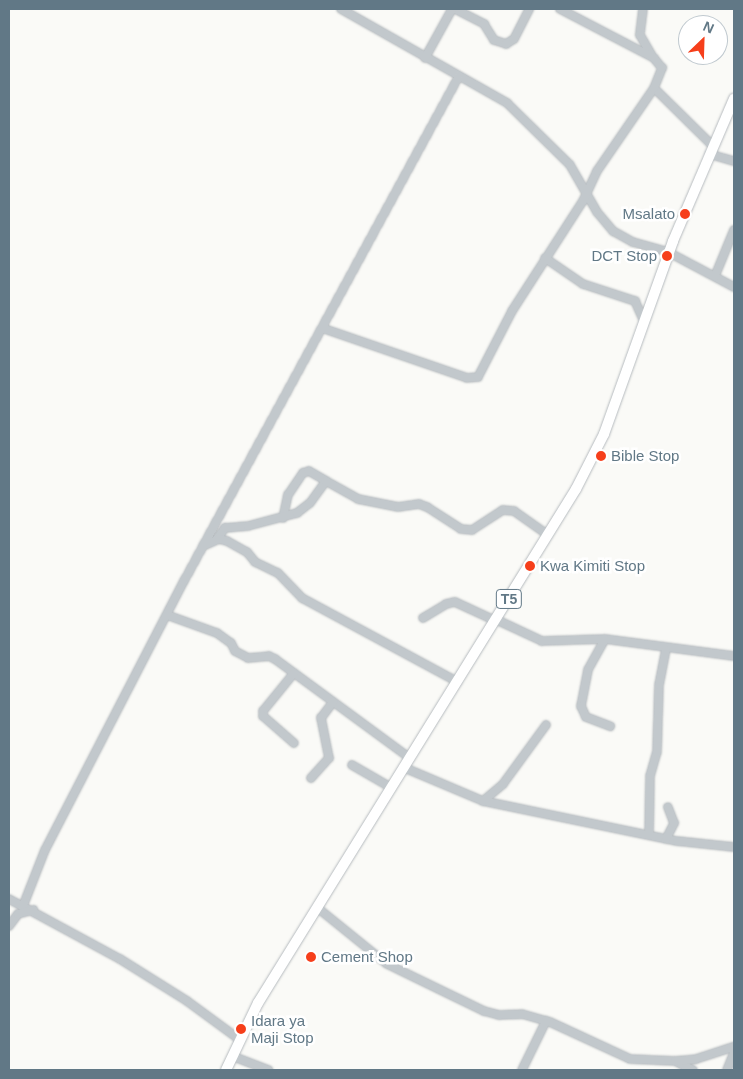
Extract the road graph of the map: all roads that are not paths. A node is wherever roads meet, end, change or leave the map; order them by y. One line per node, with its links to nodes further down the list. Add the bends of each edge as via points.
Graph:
1 (341, 9): 6 (street)
2 (453, 9): 3 (street, via 484,24 494,40 506,44 514,38); 6 (street)
3 (530, 9)
4 (560, 9): 7 (street)
5 (643, 9): 7 (street, via 640,35)
6 (425, 58): 8 (street)
7 (654, 58): 9 (street, via 662,68)
8 (459, 76): 13 (street, via 507,103 570,165); 20 (street)
9 (654, 88): 11 (street); 13 (street, via 597,171)
10 (734, 99): 11 (highway, T5)
11 (710, 149): 12 (street); 15 (highway, T5)
12 (734, 161)
13 (587, 193): 15 (street, via 613,231 633,242); 16 (street)
14 (734, 230): 17 (street)
15 (668, 252): 17 (street); 19 (highway, T5)
16 (545, 258): 19 (street, via 583,284 635,301); 20 (street, via 476,379)
17 (715, 276): 18 (street)
18 (734, 287)
19 (645, 323): 23 (highway, T5, via 604,434)
20 (322, 328): 25 (street)
21 (326, 481): 22 (street, via 305,508); 22 (street, via 309,471 303,473 288,495); 23 (street, via 364,501 398,507 419,504 461,529 472,530 503,510 514,511)
22 (283, 518): 24 (street, via 225,528)
23 (548, 535): 28 (highway, T5)
24 (217, 539): 25 (street); 33 (street, via 224,539 247,552 255,562 278,573 295,593 316,606)
25 (203, 546): 26 (street)
26 (167, 615): 32 (street, via 217,633 231,643 235,651 248,658 268,656); 49 (street, via 45,850)
27 (423, 618): 28 (street, via 455,602)
28 (496, 621): 29 (street, via 542,641); 33 (highway, T5)
29 (605, 639): 30 (street); 36 (street, via 588,670 581,706 586,717)
30 (666, 650): 31 (street); 45 (street, via 660,677 657,752 650,776)
31 (734, 656)
32 (294, 673): 34 (street); 37 (street, via 263,716)
33 (458, 682): 38 (highway, T5)
34 (333, 702): 38 (street); 41 (street, via 320,718 328,758)
35 (546, 725): 43 (street, via 503,784)
36 (610, 726)
37 (294, 743)
38 (410, 758): 40 (highway, T5)
39 (352, 765): 42 (street)
40 (405, 768): 42 (highway, T5); 43 (street)
41 (311, 778)
42 (392, 788): 50 (highway, T5)
43 (482, 801): 45 (street)
44 (668, 807): 46 (street, via 674,823)
45 (649, 835): 46 (street)
46 (666, 839): 47 (street)
47 (734, 847)
48 (9, 899): 49 (street)
49 (23, 906): 51 (street)
50 (319, 909): 53 (street, via 353,933 380,959 427,984 492,1014 522,1014); 54 (highway, T5, via 258,1003)
51 (33, 910): 52 (street, via 18,914); 54 (street, via 148,976)
52 (9, 926)
53 (546, 1022): 58 (street, via 630,1059); 61 (street)
54 (240, 1040): 57 (highway, T5)
55 (734, 1047): 58 (street, via 691,1060 680,1058)
56 (734, 1053): 63 (street)
57 (232, 1056): 59 (highway, T5); 60 (street)
58 (674, 1061): 62 (street)
59 (226, 1070)
60 (268, 1070)
61 (522, 1070)
62 (693, 1070)
63 (727, 1070)

